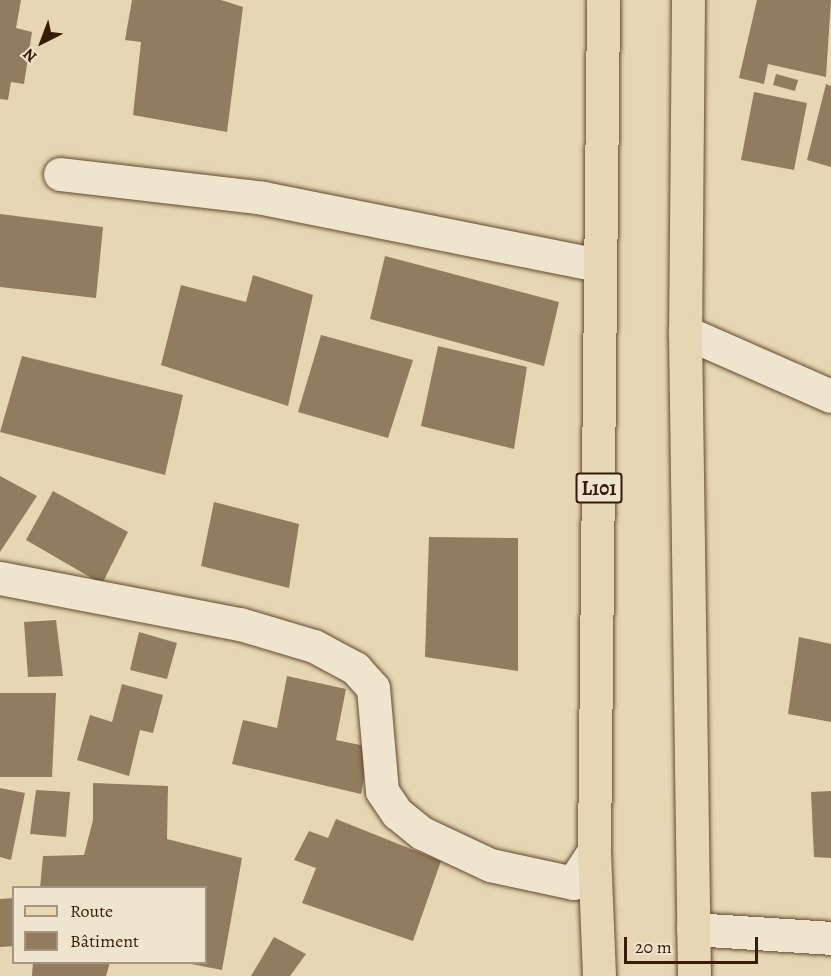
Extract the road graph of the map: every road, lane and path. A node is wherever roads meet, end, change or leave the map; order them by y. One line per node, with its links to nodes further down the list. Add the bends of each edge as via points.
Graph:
1 (603, 0): 4 (main road, L101)
2 (688, 0): 5 (main road)
3 (60, 174): 4 (street, via 263,198)
4 (598, 265): 8 (main road, L101)
5 (685, 332): 6 (street); 9 (main road)
6 (831, 396)
7 (0, 578): 8 (street, via 240,624 314,646 355,668 372,688 382,790 397,813 422,832 490,865 573,883)
8 (594, 851): 11 (main road, L101)
9 (693, 929): 10 (street); 12 (main road)
10 (831, 938)
11 (599, 976)
12 (694, 976)

